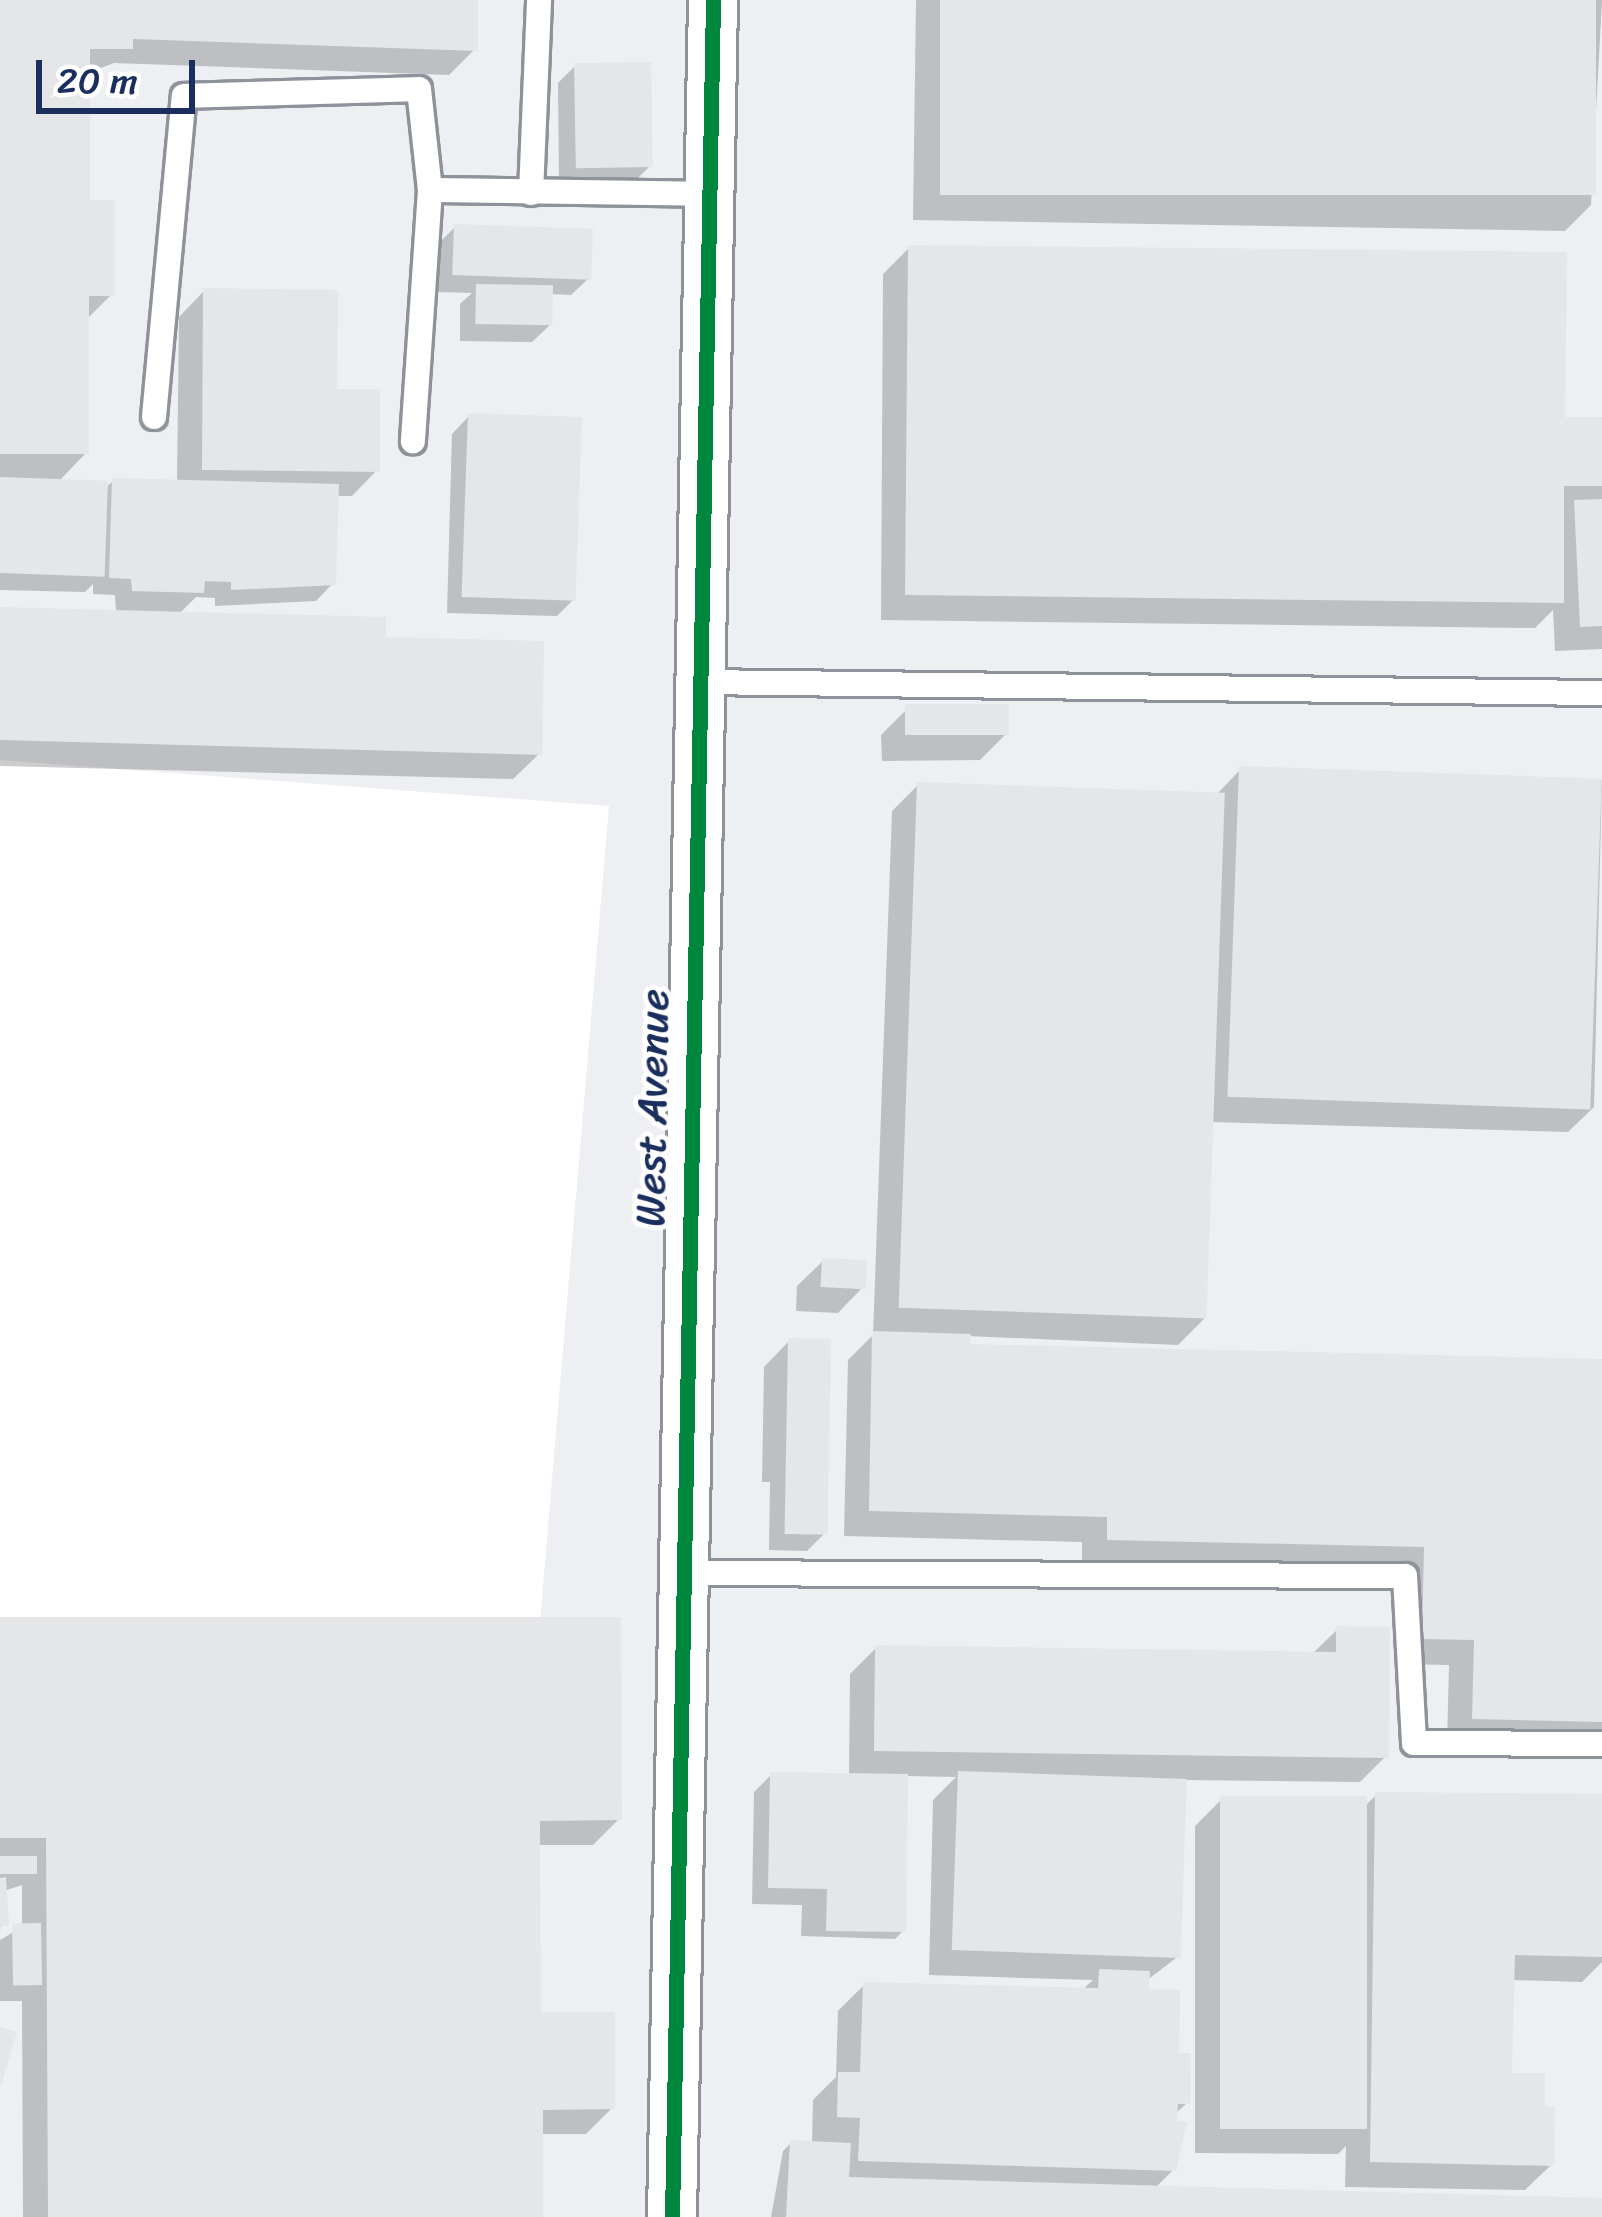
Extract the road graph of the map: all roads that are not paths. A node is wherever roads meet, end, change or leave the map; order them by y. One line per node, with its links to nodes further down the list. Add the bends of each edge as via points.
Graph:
1 (539, 0): 4 (lane)
2 (713, 0): 5 (street, West Avenue)
3 (430, 190): 4 (lane); 6 (lane, via 419,89 184,97); 7 (lane)
4 (531, 193): 5 (lane)
5 (708, 194): 8 (street, West Avenue)
6 (154, 417)
7 (413, 441)
8 (697, 682): 9 (lane); 10 (street, West Avenue)
9 (1602, 693)
10 (679, 1573): 11 (lane, via 1405,1576 1414,1743); 12 (street, West Avenue)
11 (1602, 1744)
12 (672, 2217)

